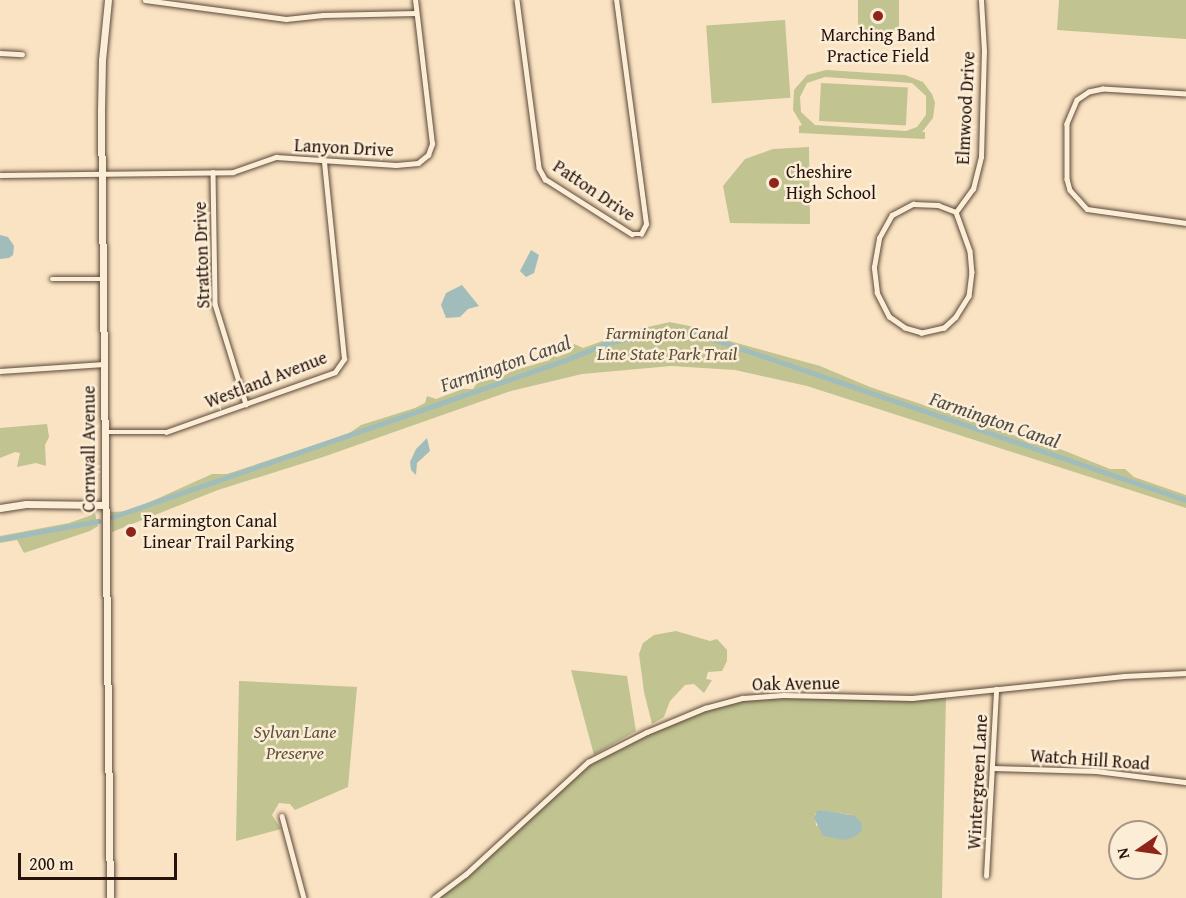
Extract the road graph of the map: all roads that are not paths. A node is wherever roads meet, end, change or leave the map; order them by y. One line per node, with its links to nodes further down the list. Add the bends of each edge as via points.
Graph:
1 (108, 0): 13 (street, Cornwall Avenue, via 102,69)
2 (145, 0): 7 (street, via 286,19)
3 (414, 0): 7 (street, Lanyon Drive)
4 (517, 0): 5 (street, Patton Drive, via 539,168 545,179 632,234 641,234 646,224)
5 (616, 0)
6 (981, 0): 15 (street, Elmwood Drive, via 981,157 973,189)
7 (416, 13): 11 (street, Lanyon Drive, via 431,134 429,155 406,165)
8 (0, 53): 9 (street)
9 (21, 54)
10 (1186, 94): 16 (street, via 1103,89 1077,100 1067,124 1067,178 1070,190 1087,209)
11 (324, 161): 12 (street, Lanyon Drive, via 276,157 240,171); 21 (street, Westland Avenue, via 344,359 335,372)
12 (213, 172): 13 (street, Lanyon Drive); 21 (street, Stratton Drive, via 215,304)
13 (102, 174): 14 (street, Lanyon Drive); 18 (street, Cornwall Avenue)
14 (0, 175)
15 (957, 212): 15 (street, via 938,205 913,204 892,215 879,238 874,267 877,293 889,317 904,328 922,333 944,328 969,296 970,251)
16 (1186, 223)
17 (52, 279): 18 (street)
18 (103, 279): 19 (street, Cornwall Avenue)
19 (104, 364): 20 (street); 22 (street, Cornwall Avenue)
20 (0, 371)
21 (246, 404): 22 (street, Westland Avenue, via 166,432)
22 (105, 432): 23 (street, Cornwall Avenue)
23 (105, 505): 24 (street, via 26,504); 31 (street, Cornwall Avenue)
24 (0, 508)
25 (1186, 673): 26 (street, Oak Avenue)
26 (996, 689): 27 (street, Wintergreen Lane); 33 (street, Oak Avenue, via 912,698 773,696 743,698 705,708 588,762 465,875)
27 (993, 768): 28 (street, Watch Hill Road, via 1096,771); 30 (street, Wintergreen Lane)
28 (1186, 782)
29 (282, 816): 32 (street)
30 (986, 876)
31 (110, 898)
32 (304, 898)
33 (434, 898)

